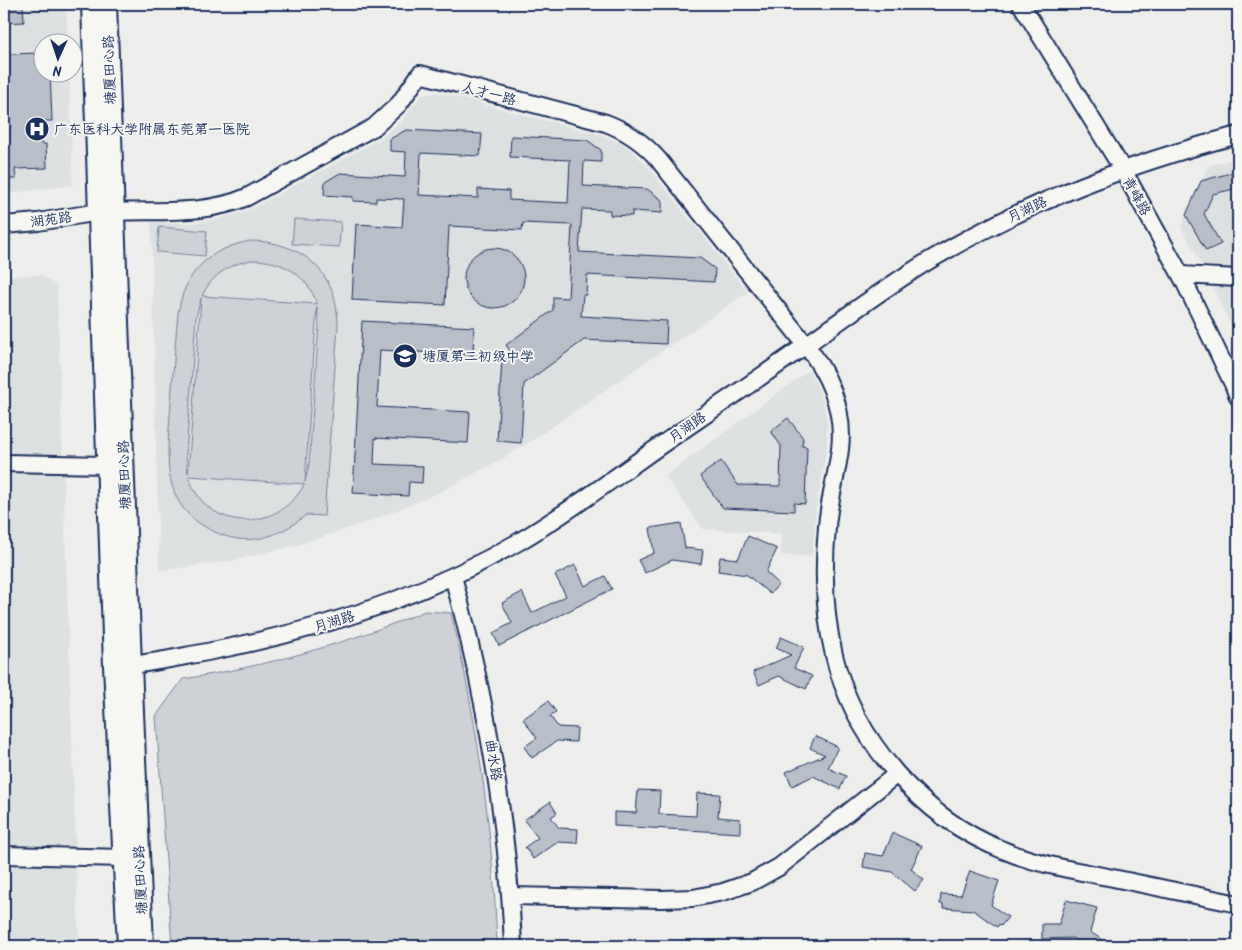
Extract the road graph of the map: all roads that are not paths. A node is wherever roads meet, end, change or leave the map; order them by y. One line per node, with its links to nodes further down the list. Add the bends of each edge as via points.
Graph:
1 (92, 4): 6 (main road, 塘厦田心路)
2 (106, 4): 6 (main road, 塘厦田心路)
3 (1021, 4): 5 (street, 青峰路)
4 (1238, 135): 5 (street, 月湖路)
5 (1122, 170): 8 (street, 青峰路); 10 (street, 月湖路, via 1016,213 966,240 878,293)
6 (106, 212): 7 (street, 湖苑路); 10 (street, 人才一路, via 206,209 247,196 374,127 400,104 420,74 606,123 629,133 658,159); 13 (main road, 塘厦田心路); 15 (main road, 塘厦田心路)
7 (4, 225)
8 (1181, 275): 9 (street); 11 (street, 青峰路)
9 (1238, 278)
10 (806, 344): 14 (street, 月湖路, via 580,503 518,542); 16 (street, via 823,367 834,393 840,420 840,448 825,547 827,620 834,657 846,693 863,726)
11 (1238, 397)
12 (4, 463): 13 (street)
13 (107, 465): 15 (main road, 塘厦田心路)
14 (453, 576): 15 (street, 月湖路, via 416,594 294,633 236,647); 19 (street, 曲水路, via 488,724)
15 (123, 666): 18 (main road, 塘厦田心路); 22 (main road, 塘厦田心路)
16 (897, 774): 19 (street, via 779,867 752,882 723,892 662,899); 20 (street, via 936,811 1001,850 1036,862)
17 (4, 856): 18 (street)
18 (124, 858): 21 (main road, 塘厦田心路)
19 (510, 896): 23 (street, 曲水路)
20 (1238, 904)
21 (128, 946)
22 (143, 946)
23 (513, 946)

